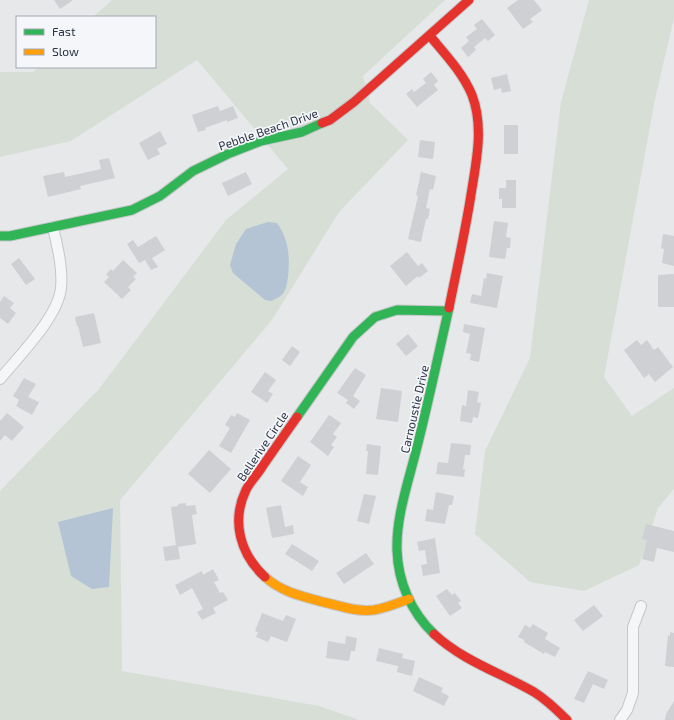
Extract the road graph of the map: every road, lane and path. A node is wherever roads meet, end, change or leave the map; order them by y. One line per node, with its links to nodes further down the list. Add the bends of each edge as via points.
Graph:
1 (469, 0): 2 (street, Pebble Beach Drive)
2 (430, 36): 3 (street, Pebble Beach Drive, via 330,120 302,132 230,153 193,171 160,196 132,210); 5 (street, Carnoustie Drive, via 468,87 475,104 479,136 467,219)
3 (53, 227): 4 (street, Pebble Beach Drive); 6 (street, via 61,277 61,289 56,304 49,319)
4 (0, 236)
5 (448, 311): 7 (street, Carnoustie Drive, via 400,515 397,554); 7 (street, Bellerive Circle, via 397,310 375,316 353,337 246,490 239,512 240,539 251,561 273,584 287,592 351,610 386,607)
6 (0, 379)
7 (409, 599): 9 (street, Carnoustie Drive, via 416,613 442,642 535,693)
8 (641, 606): 10 (street, via 633,627 633,693)
9 (567, 720)
10 (620, 720)

